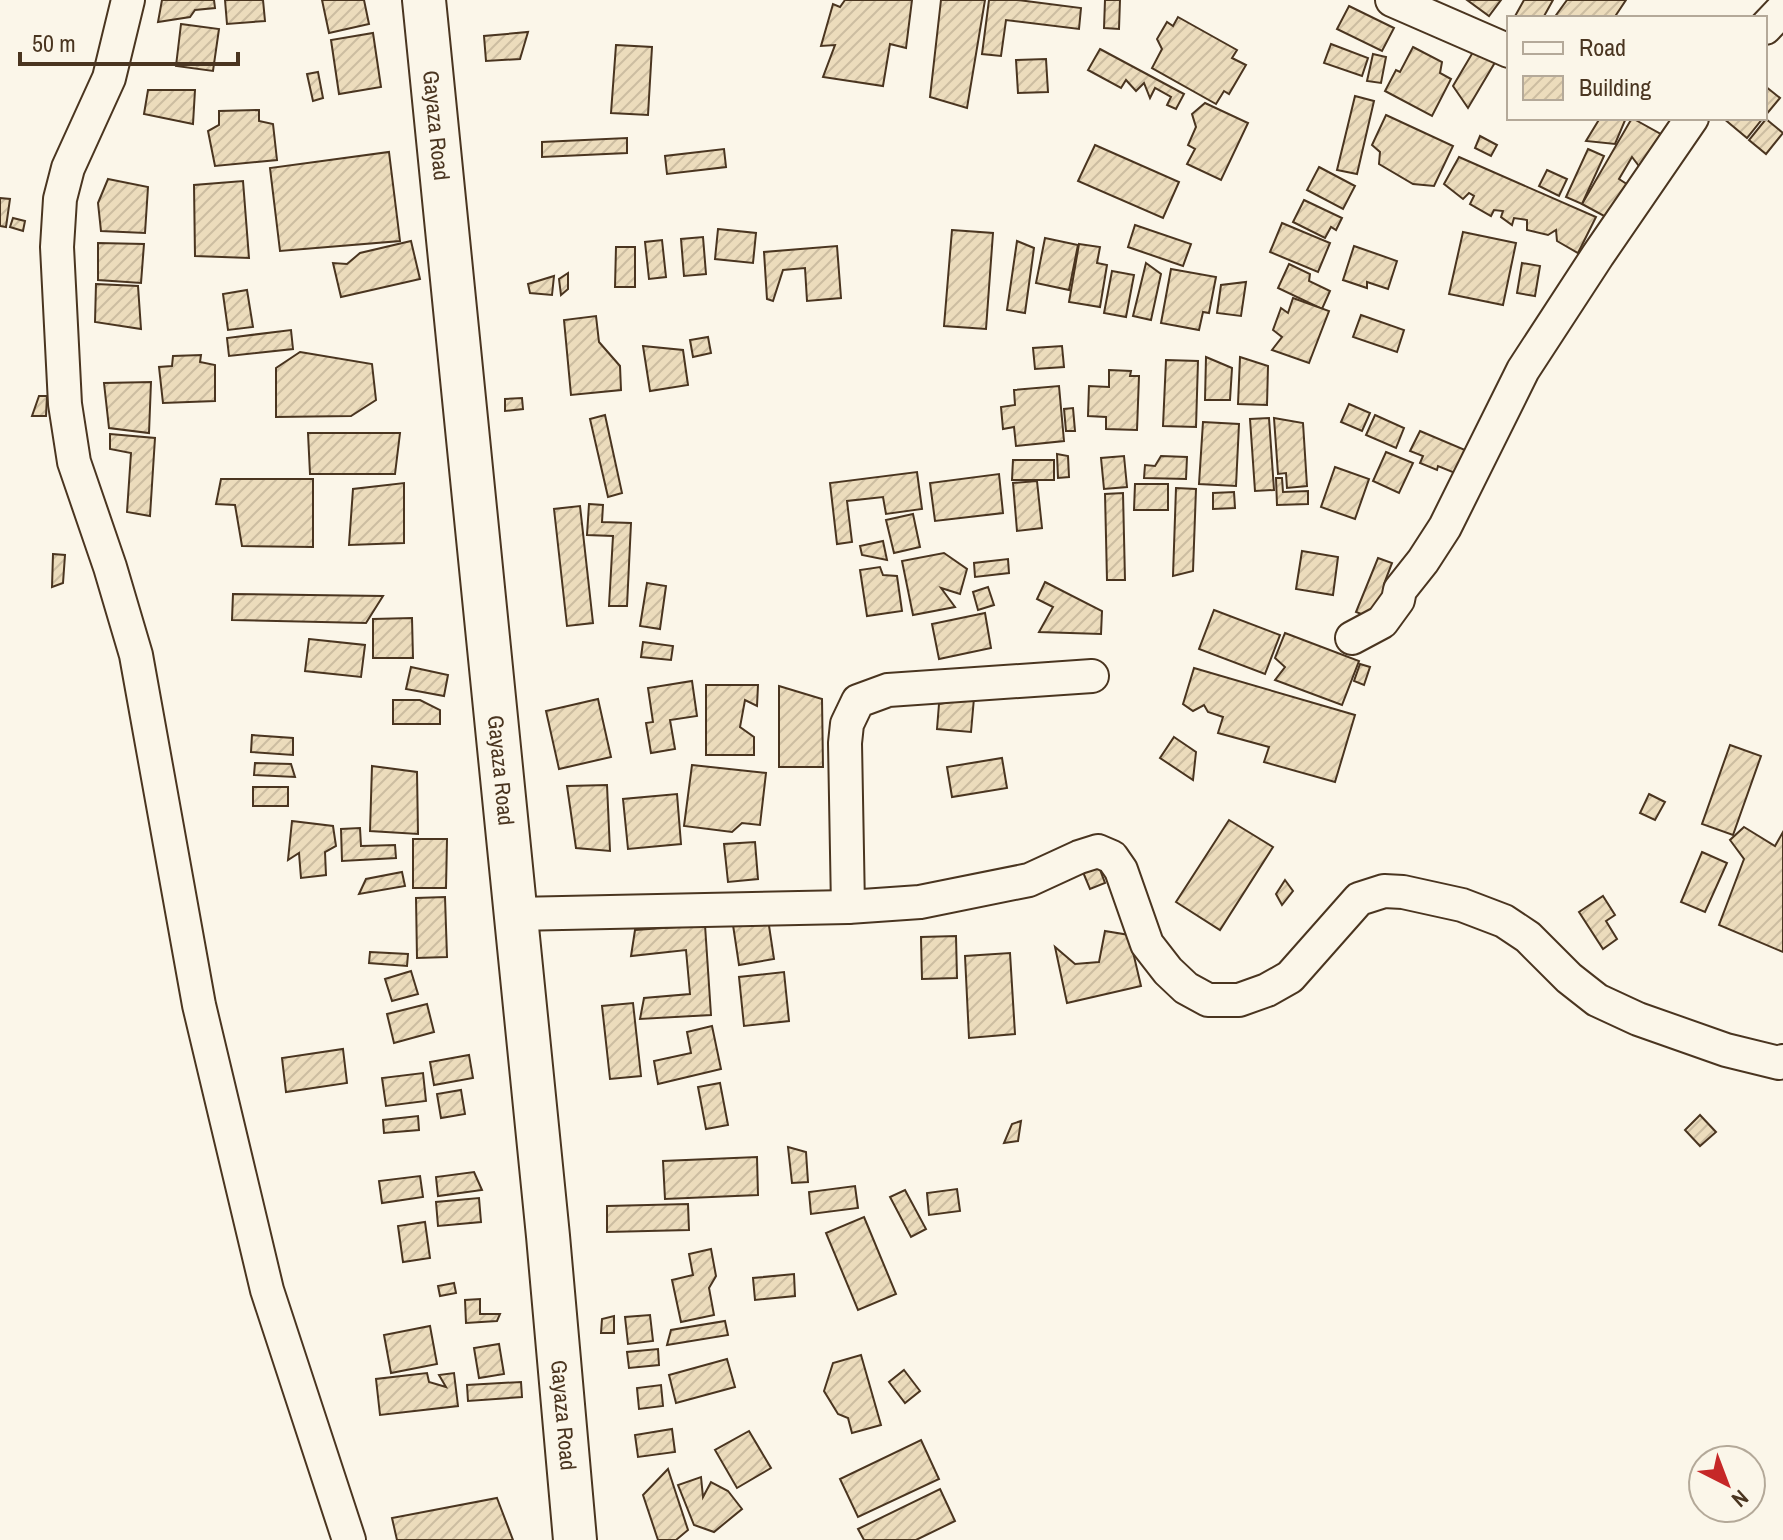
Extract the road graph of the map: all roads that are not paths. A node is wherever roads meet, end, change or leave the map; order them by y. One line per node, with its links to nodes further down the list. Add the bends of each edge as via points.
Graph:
1 (128, 0): 13 (street, via 109,78 68,168 60,199 57,247 65,404 74,462 136,655 199,1005 267,1290)
2 (424, 0): 11 (main road, Gayaza Road)
3 (1392, 0): 6 (street)
4 (1783, 9): 5 (street)
5 (1767, 26)
6 (1507, 50)
7 (1681, 121): 8 (street, via 1523,370 1445,527 1382,622)
8 (1352, 638)
9 (1092, 676): 10 (street, via 888,690 858,701 845,743)
10 (848, 907): 11 (street); 12 (street, via 920,902 1029,880 1098,851 1112,857 1121,870 1147,944 1168,971 1208,1000 1239,1000 1290,977 1359,899 1403,892 1504,921 1597,1000 1638,1019 1726,1050)
11 (515, 914): 14 (main road, Gayaza Road)
12 (1783, 1061)
13 (349, 1540)
14 (575, 1540)

